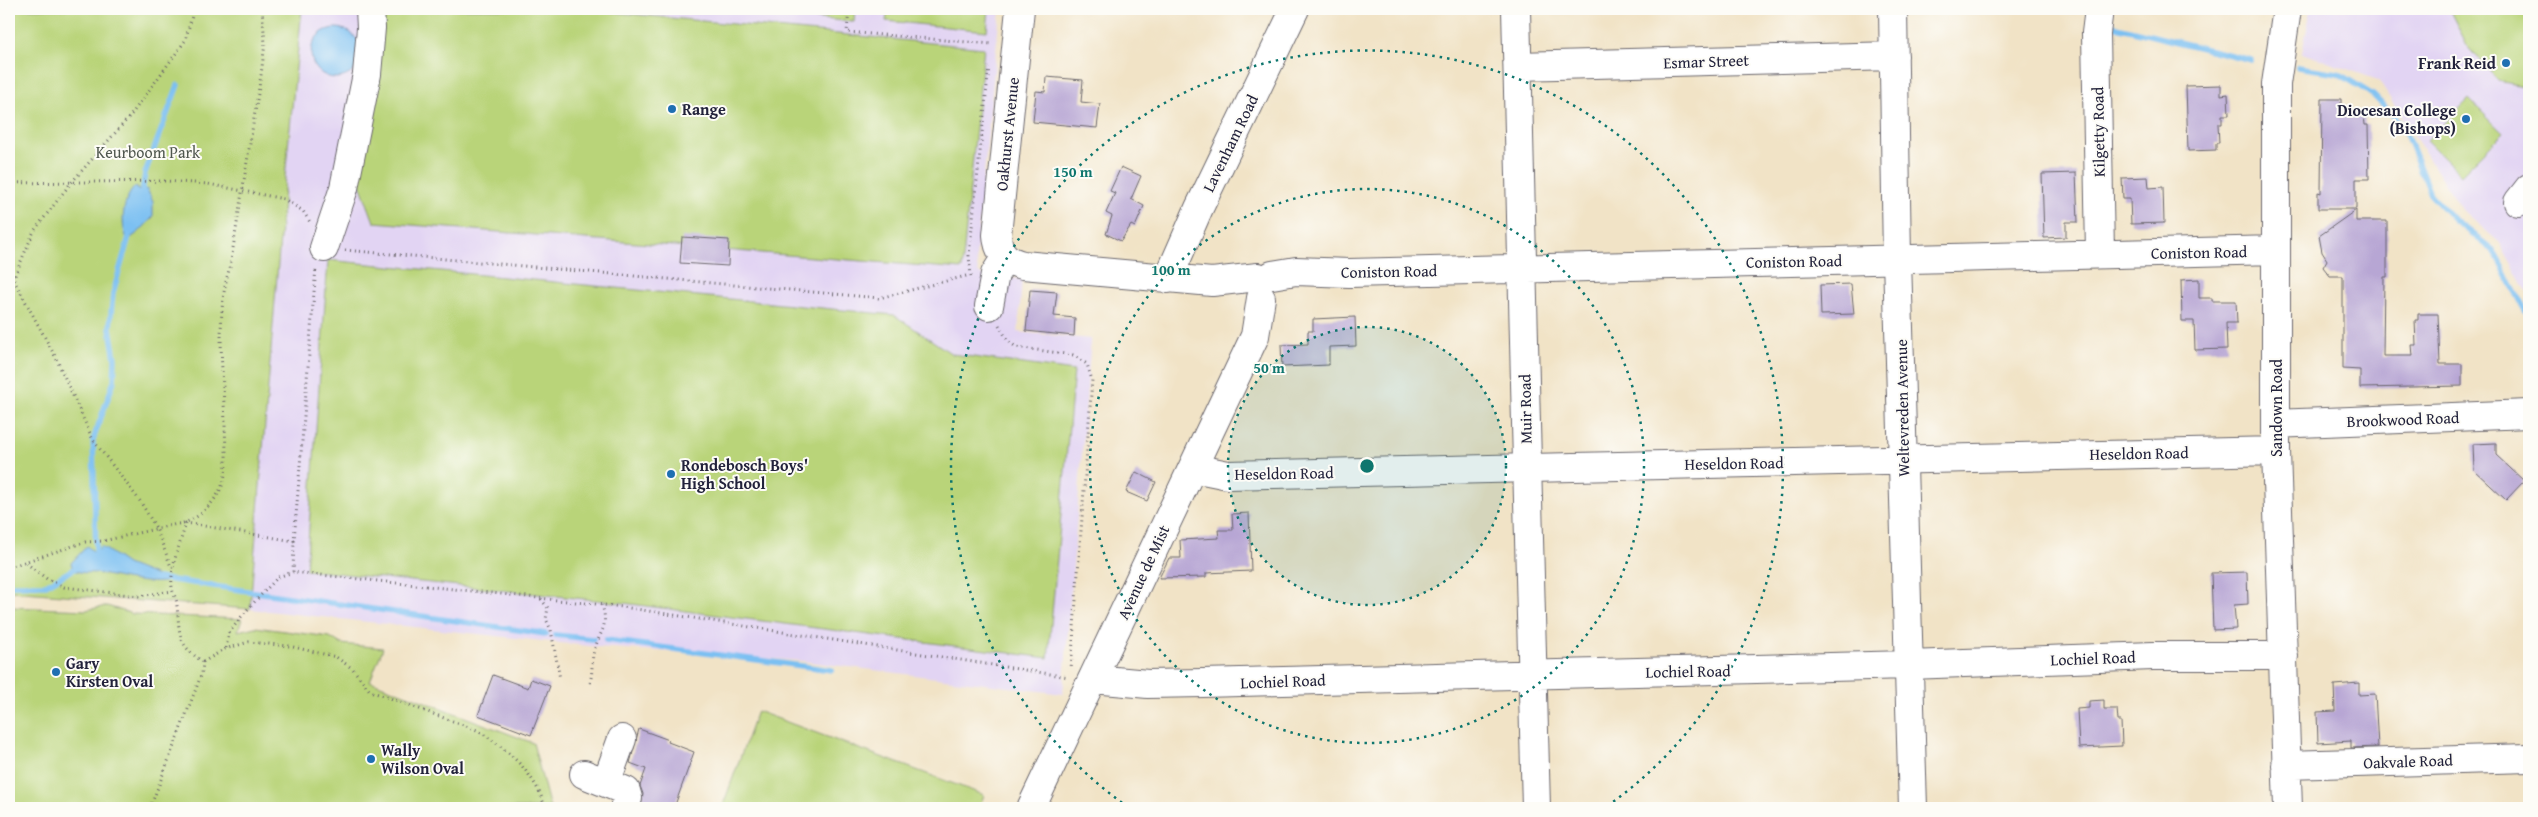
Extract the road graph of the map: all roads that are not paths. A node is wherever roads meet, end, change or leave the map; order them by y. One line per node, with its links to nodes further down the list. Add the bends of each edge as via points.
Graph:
1 (370, 9): 10 (street, via 367,74 344,188)
2 (1020, 9): 13 (street, Oakhurst Avenue, via 997,236 999,250)
3 (1295, 9): 16 (street, Lavenham Road)
4 (1516, 9): 9 (street, Muir Road)
5 (1893, 9): 8 (street, Weltevreden Avenue)
6 (2287, 9): 11 (street, Sandown Road, via 2276,84)
7 (2097, 21): 12 (street, Kilgetty Road)
8 (1894, 56): 9 (street, Esmar Street); 14 (street, Weltevreden Avenue)
9 (1518, 66): 15 (street, Muir Road)
10 (324, 248)
11 (2276, 250): 12 (street, Coniston Road); 20 (street, Sandown Road)
12 (2100, 254): 14 (street, Coniston Road)
13 (1005, 258): 16 (street, Coniston Road, via 1023,265); 18 (street, via 995,274)
14 (1897, 259): 15 (street, Coniston Road); 21 (street, Weltevreden Avenue)
15 (1523, 267): 17 (street, Coniston Road, via 1288,271); 23 (street, Muir Road)
16 (1168, 279): 17 (street, Coniston Road)
17 (1267, 287): 22 (street, Avenue de Mist, via 1267,320 1255,336)
18 (989, 306)
19 (2529, 414): 20 (street, Brookwood Road)
20 (2276, 438): 21 (street, Heseldon Road); 24 (street, Sandown Road)
21 (1904, 458): 23 (street, Heseldon Road); 25 (street, Weltevreden Avenue)
22 (1193, 468): 23 (street, Heseldon Road, via 1228,475); 27 (street, Avenue de Mist)
23 (1526, 468): 26 (street, Muir Road)
24 (2284, 656): 25 (street, Lochiel Road, via 2153,656); 30 (street, Sandown Road)
25 (1909, 666): 26 (street, Lochiel Road); 34 (street, Weltevreden Avenue)
26 (1532, 674): 27 (street, Lochiel Road, via 1148,684); 33 (street, Muir Road)
27 (1077, 680): 32 (street, Avenue de Mist)
28 (622, 739): 31 (street, via 595,779 627,792)
29 (2529, 758): 30 (street, Oakvale Road)
30 (2286, 766): 35 (street, Sandown Road)
31 (624, 808)
32 (1031, 808)
33 (1536, 808)
34 (1912, 808)
35 (2288, 808)

